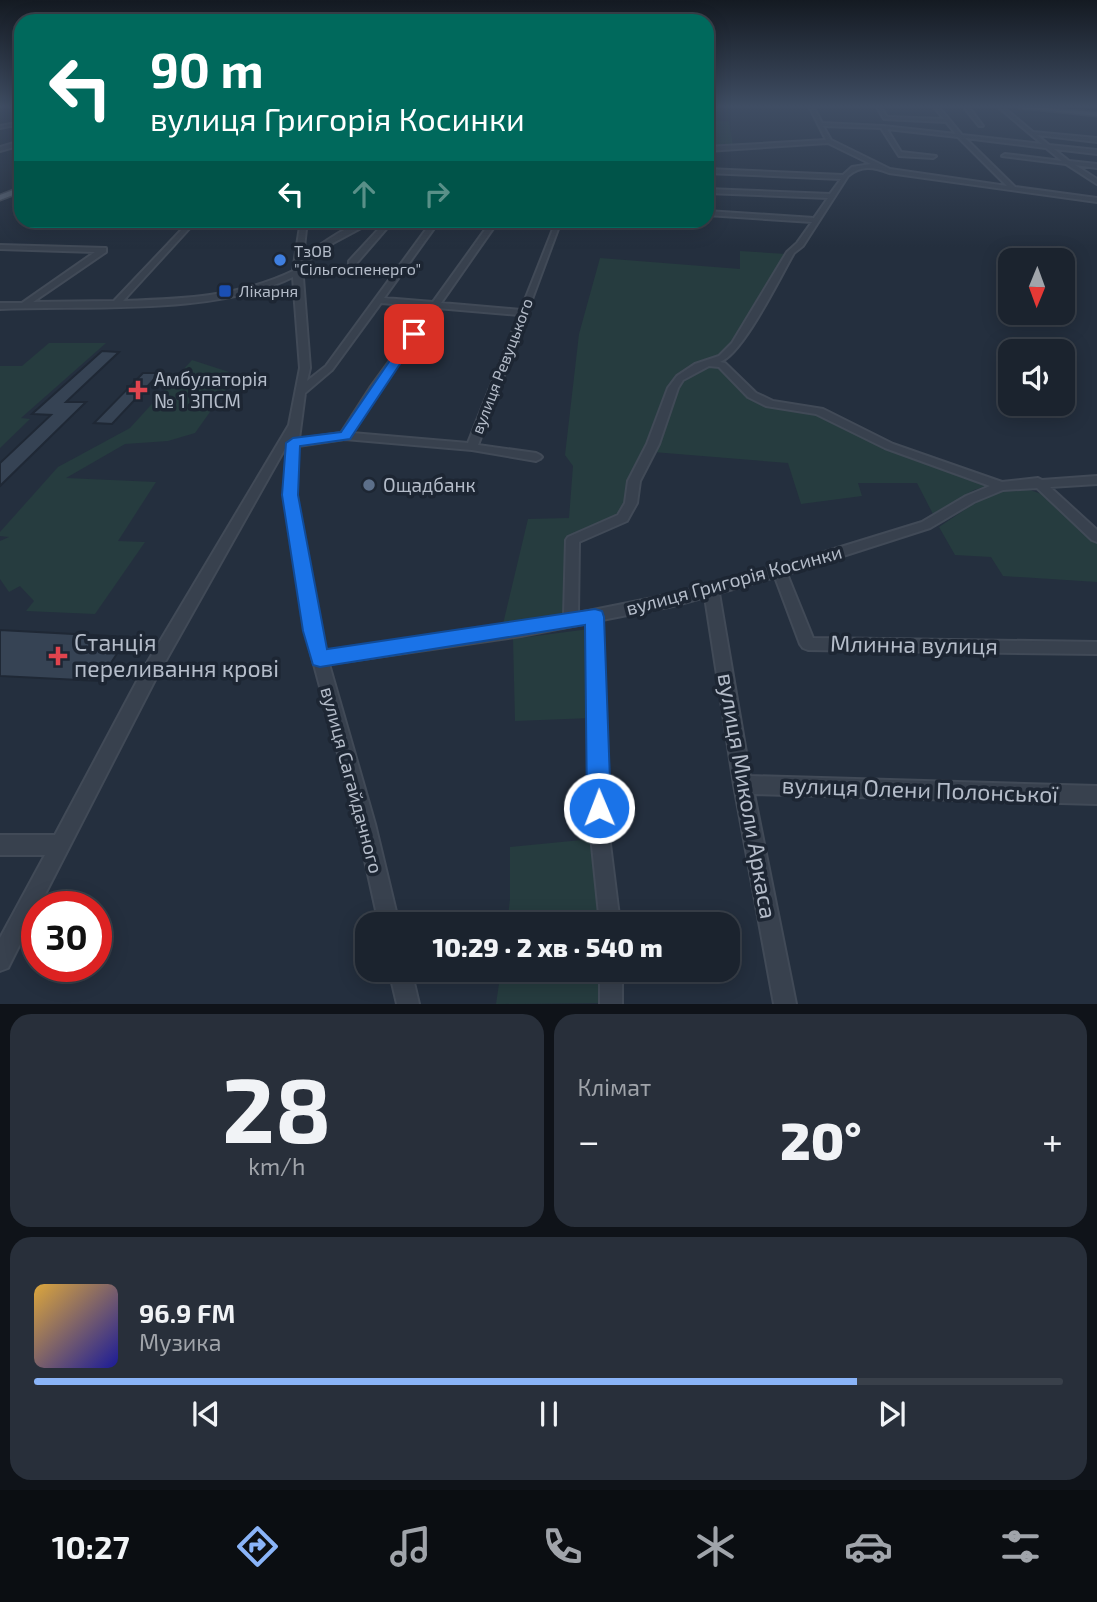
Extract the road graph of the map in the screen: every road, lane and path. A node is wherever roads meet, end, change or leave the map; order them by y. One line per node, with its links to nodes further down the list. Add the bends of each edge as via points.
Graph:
1 (853, 153): 8 (street)
2 (898, 153): 5 (street)
3 (977, 153): 13 (street)
4 (1055, 153): 7 (street)
5 (933, 156)
6 (1005, 156): 7 (street)
7 (1068, 163): 9 (street); 12 (street)
8 (877, 165): 11 (street, via 854,168); 13 (street, via 903,174)
9 (1097, 166)
10 (714, 171): 11 (street)
11 (844, 177): 15 (street)
12 (1097, 182)
13 (1014, 189): 16 (street)
14 (714, 191): 15 (street)
15 (831, 196): 18 (street)
16 (1097, 200)
17 (714, 213): 18 (street)
18 (817, 220): 35 (street, via 791,252 736,345)
19 (187, 228): 30 (street)
20 (303, 228): 28 (street, вулиця Сагайдачного)
21 (356, 228): 28 (street, via 330,241)
22 (384, 228): 27 (street)
23 (431, 228): 29 (street)
24 (490, 228): 32 (street)
25 (557, 228): 34 (street, вулиця Ревуцького)
26 (0, 247): 31 (street, via 103,250)
27 (352, 263)
28 (298, 273): 30 (street, via 288,281 196,298); 36 (street, вулиця Сагайдачного, via 305,368)
29 (378, 300): 32 (street); 36 (street, via 329,368)
30 (117, 302): 31 (street)
31 (25, 304): 33 (street)
32 (435, 304): 34 (street); 38 (street)
33 (0, 306)
34 (522, 313): 40 (street, вулиця Ревуцького)
35 (710, 363): 46 (street, via 722,365 752,395 769,404 819,411 889,446); 51 (street, via 680,378 673,388 623,518 573,540)
36 (300, 391): 37 (street, вулиця Сагайдачного)
37 (294, 423): 39 (street, вулиця Сагайдачного); 42 (street)
38 (345, 436): 39 (street, вулиця Ревуцького); 40 (street, вулиця Ревуцького)
39 (293, 443): 43 (street, вулиця Сагайдачного)
40 (472, 447): 41 (street)
41 (536, 457)
42 (269, 464): 43 (street); 57 (street, via 150,673)
43 (290, 467): 53 (street, вулиця Сагайдачного, via 294,525)
44 (1097, 480): 45 (street, вулиця Григорія Косинки)
45 (1038, 482): 46 (street, вулиця Григорія Косинки); 47 (street)
46 (1001, 486): 48 (street, вулиця Григорія Косинки, via 926,525)
47 (1097, 537)
48 (779, 571): 49 (street, вулиця Григорія Косинки); 52 (street, Млинна вулиця, via 808,644)
49 (711, 589): 50 (street, вулиця Григорія Косинки); 54 (street, вулиця Миколи Аркаса)
50 (595, 617): 51 (street, вулиця Григорія Косинки); 59 (street, via 600,836)
51 (571, 621): 53 (street, вулиця Григорія Косинки)
52 (1097, 648)
53 (320, 659): 58 (street, вулиця Сагайдачного)
54 (743, 785): 55 (street, вулиця Олени Полонської); 65 (street, вулиця Миколи Аркаса)
55 (1097, 795)
56 (0, 845): 57 (street)
57 (60, 845): 60 (street)
58 (386, 912)
59 (609, 912)
60 (0, 960)
61 (403, 982): 63 (street)
62 (611, 982): 64 (street)
63 (408, 1003)
64 (611, 1003)
65 (785, 1003)

